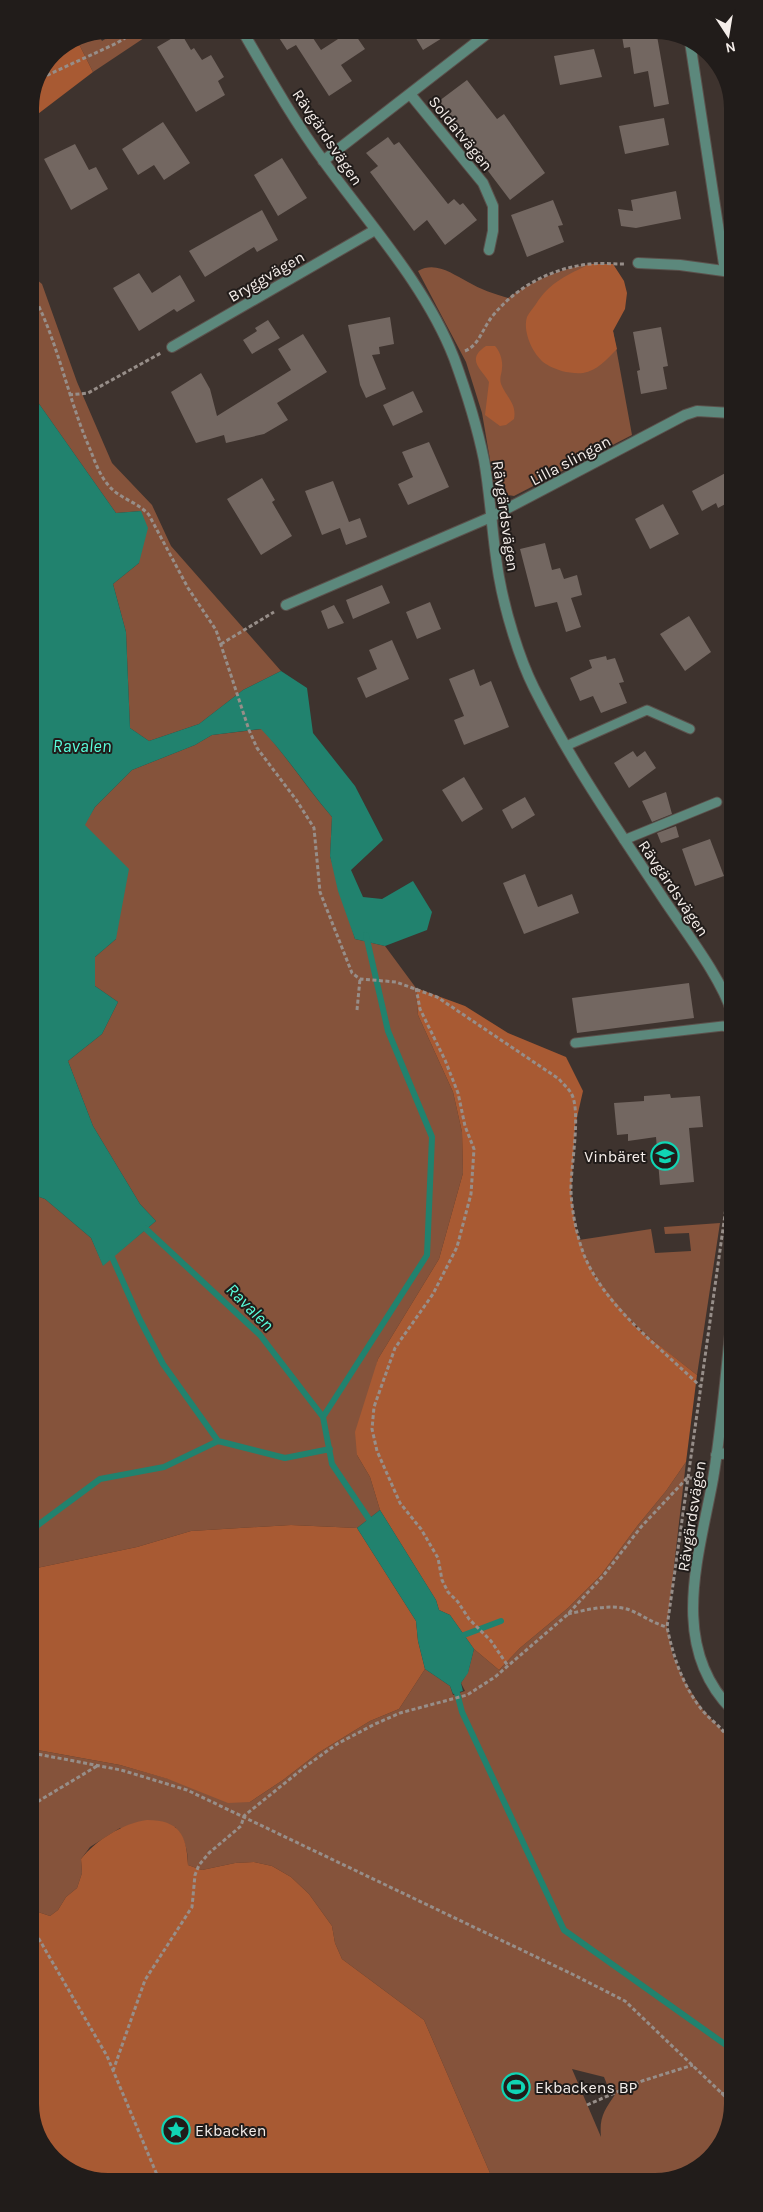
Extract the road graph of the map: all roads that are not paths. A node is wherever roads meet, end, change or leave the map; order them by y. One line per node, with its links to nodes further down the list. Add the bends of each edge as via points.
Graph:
1 (248, 39): 5 (street, Rävgärdsvägen)
2 (480, 39): 4 (street, Soldatvägen)
3 (691, 49): 7 (street)
4 (410, 94): 5 (street, Soldatvägen); 8 (street, Soldatvägen, via 483,183 493,206 494,231)
5 (323, 160): 6 (street, Rävgärdsvägen)
6 (375, 230): 11 (street, Bryggvägen); 13 (street, Rävgärdsvägen, via 427,303 453,357 484,460)
7 (724, 247)
8 (489, 250)
9 (638, 263): 10 (street)
10 (724, 271)
11 (172, 347)
12 (724, 412): 13 (street, Lilla slingan, via 684,414)
13 (491, 518): 14 (street, Lilla slingan); 16 (street, Rävgärdsvägen, via 499,578 512,628 533,686)
14 (286, 605)
15 (690, 729): 16 (lane, via 648,710)
16 (566, 746): 18 (street, Rävgärdsvägen)
17 (717, 802): 18 (lane)
18 (624, 840): 19 (street, Rävgärdsvägen)
19 (724, 994)
20 (724, 1026): 21 (lane)
21 (575, 1043)
22 (724, 1386): 24 (street, Rävgärdsvägen)
23 (724, 1454): 24 (street)
24 (716, 1455): 25 (street, Rävgärdsvägen, via 699,1544 692,1609 698,1656)
25 (724, 1701)

